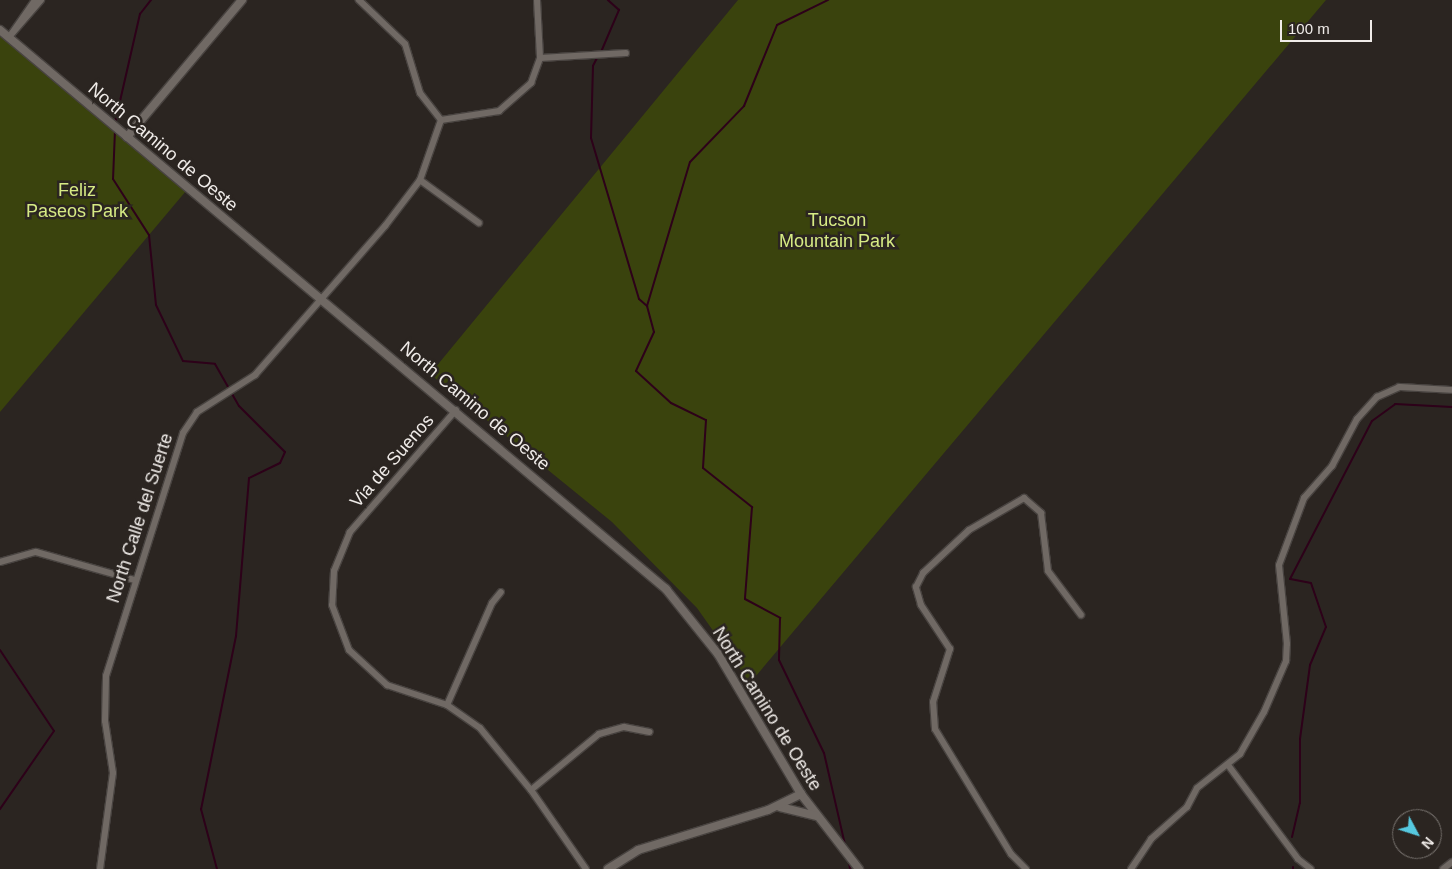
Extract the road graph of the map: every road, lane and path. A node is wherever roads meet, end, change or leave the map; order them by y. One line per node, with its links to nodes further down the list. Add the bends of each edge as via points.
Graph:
1 (35, 0): 7 (street)
2 (41, 0): 7 (street)
3 (242, 0): 11 (street)
4 (359, 0): 10 (street, via 405,44 420,93)
5 (537, 0): 9 (street)
6 (0, 30): 7 (street, North Camino de Oeste)
7 (9, 37): 11 (street, North Camino de Oeste)
8 (626, 54): 9 (street)
9 (540, 58): 10 (street, via 531,83 499,111)
10 (441, 120): 12 (street, North Calle del Suerte)
11 (126, 137): 14 (street, North Camino de Oeste)
12 (420, 180): 13 (street); 14 (street, North Calle del Suerte)
13 (479, 222)
14 (323, 296): 16 (street, North Camino de Oeste); 18 (street, North Calle del Suerte, via 255,375 197,412 183,433)
15 (1452, 390): 23 (street, via 1399,387 1377,397 1357,419 1332,466 1304,498 1279,565 1286,661 1254,732)
16 (456, 410): 21 (street, Via de Suenos, via 350,532 334,571 332,605 349,650 387,685); 25 (street, North Camino de Oeste, via 666,589 718,654)
17 (0, 562): 18 (street, via 36,552)
18 (134, 580): 29 (street, North Calle del Suerte, via 106,676 105,721 113,773)
19 (501, 592): 21 (street, via 492,603)
20 (1081, 615): 33 (street, via 1054,584 1043,559 1041,513 1024,498 969,530 923,573 916,587 921,605 950,649 933,702 935,729 1011,854)
21 (447, 705): 24 (street, Via de Suenos, via 480,728)
22 (650, 732): 24 (street, via 624,727 599,734)
23 (1228, 765): 34 (street, via 1197,788 1187,807 1151,839); 35 (street, via 1298,859)
24 (531, 790): 30 (street, Via de Suenos)
25 (801, 794): 26 (street); 27 (street, North Camino de Oeste)
26 (776, 807): 27 (street, via 790,806); 31 (street, via 638,850)
27 (820, 818): 32 (street, North Camino de Oeste)
28 (1452, 862): 36 (street)
29 (100, 869)
30 (586, 869)
31 (608, 869)
32 (859, 869)
33 (1026, 869)
34 (1131, 869)
35 (1311, 869)
36 (1443, 869)

